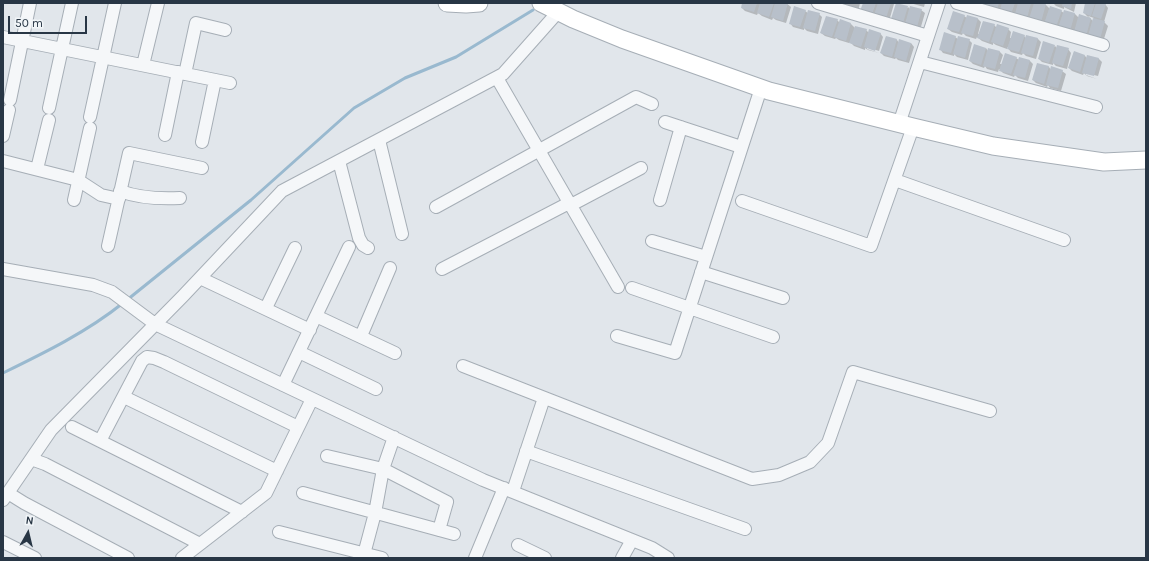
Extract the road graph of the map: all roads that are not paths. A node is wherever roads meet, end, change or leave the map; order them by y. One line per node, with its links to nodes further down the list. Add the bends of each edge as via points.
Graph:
1 (30, 3): 15 (street)
2 (72, 3): 17 (street)
3 (115, 3): 18 (street)
4 (158, 3): 20 (street)
5 (447, 3): 6 (street)
6 (479, 3)
7 (541, 3): 11 (street)
8 (818, 3): 13 (street)
9 (940, 3): 13 (street)
10 (957, 3): 16 (street)
11 (558, 12): 22 (street, via 504,74); 25 (street, via 622,40)
12 (225, 30): 21 (street, via 196,23)
13 (928, 36): 19 (street)
14 (3, 37): 15 (street)
15 (23, 41): 17 (street); 34 (street)
16 (1103, 45)
17 (62, 49): 18 (street); 28 (street)
18 (103, 57): 20 (street); 45 (street)
19 (920, 62): 27 (street); 31 (street)
20 (143, 65): 21 (street)
21 (182, 73): 23 (street); 33 (street)
22 (497, 78): 35 (street); 38 (street)
23 (215, 80): 24 (street); 36 (street)
24 (230, 83)
25 (761, 88): 31 (street); 37 (street)
26 (652, 104): 38 (street, via 636,97)
27 (1096, 107)
28 (49, 108)
29 (49, 120): 44 (street)
30 (665, 122): 32 (street)
31 (906, 125): 39 (street, via 993,146 1104,162); 46 (street)
32 (681, 127): 37 (street); 50 (street)
33 (165, 135)
34 (3, 136)
35 (379, 140): 41 (street); 54 (street)
36 (202, 142)
37 (741, 147): 61 (street)
38 (539, 150): 52 (street); 53 (street)
39 (1146, 160)
40 (3, 161): 44 (street)
41 (339, 161): 60 (street, via 359,238); 66 (street, via 282,191)
42 (202, 168): 47 (street, via 129,153)
43 (641, 168): 52 (street)
44 (38, 169): 45 (street)
45 (78, 180): 47 (street, via 101,195); 49 (street)
46 (895, 180): 51 (street, via 871,246); 55 (street)
47 (119, 195): 48 (street); 57 (street)
48 (180, 198)
49 (74, 200)
50 (660, 200)
51 (742, 201)
52 (570, 204): 64 (street); 67 (street)
53 (436, 207)
54 (402, 234)
55 (1064, 240)
56 (652, 241): 61 (street)
57 (108, 246)
58 (349, 247): 72 (street)
59 (295, 248): 70 (street)
60 (368, 248)
61 (706, 257): 65 (street)
62 (390, 268): 75 (street)
63 (3, 269): 73 (street, via 93,285 112,292)
64 (442, 269)
65 (701, 272): 69 (street); 71 (street)
66 (200, 278): 70 (street); 73 (street)
67 (618, 287)
68 (632, 288): 71 (street)
69 (783, 298)
70 (266, 308): 74 (street)
71 (689, 308): 76 (street, via 675,352); 77 (street)
72 (316, 316): 74 (street); 75 (street)
73 (155, 324): 81 (street); 93 (street, via 51,430)
74 (310, 330): 78 (street)
75 (361, 336): 79 (street)
76 (617, 336)
77 (773, 336)
78 (299, 352): 81 (street); 82 (street)
79 (396, 353)
80 (463, 366): 84 (street)
81 (283, 385): 85 (street)
82 (376, 390)
83 (124, 397): 87 (street, via 142,361 147,357 154,358); 90 (street); 95 (street)
84 (544, 398): 86 (street, via 752,479 779,475 810,462 828,442 853,372); 91 (street)
85 (312, 399): 87 (street); 89 (street)
86 (990, 411)
87 (298, 427): 95 (street)
88 (72, 428): 90 (street)
89 (394, 437): 94 (street); 96 (street)
90 (100, 441): 99 (street)
91 (526, 451): 96 (street); 101 (street)
92 (328, 456): 94 (street)
93 (31, 459): 98 (street); 107 (street)
94 (383, 469): 100 (street); 102 (street, via 447,502)
95 (277, 471): 99 (street, via 266,493)
96 (508, 490): 105 (street); 114 (street)
97 (303, 493): 100 (street)
98 (5, 497): 111 (street, via 24,503)
99 (242, 512): 107 (street)
100 (375, 513): 102 (street); 109 (street)
101 (745, 529)
102 (439, 530): 104 (street)
103 (279, 532): 109 (street)
104 (454, 534)
105 (632, 540): 116 (street); 117 (street)
106 (3, 542): 110 (street)
107 (200, 544): 112 (street)
108 (518, 544): 115 (street)
109 (364, 556): 113 (street)
110 (35, 558)
111 (128, 558)
112 (182, 558)
113 (382, 558)
114 (475, 558)
115 (545, 558)
116 (622, 558)
117 (668, 558)

